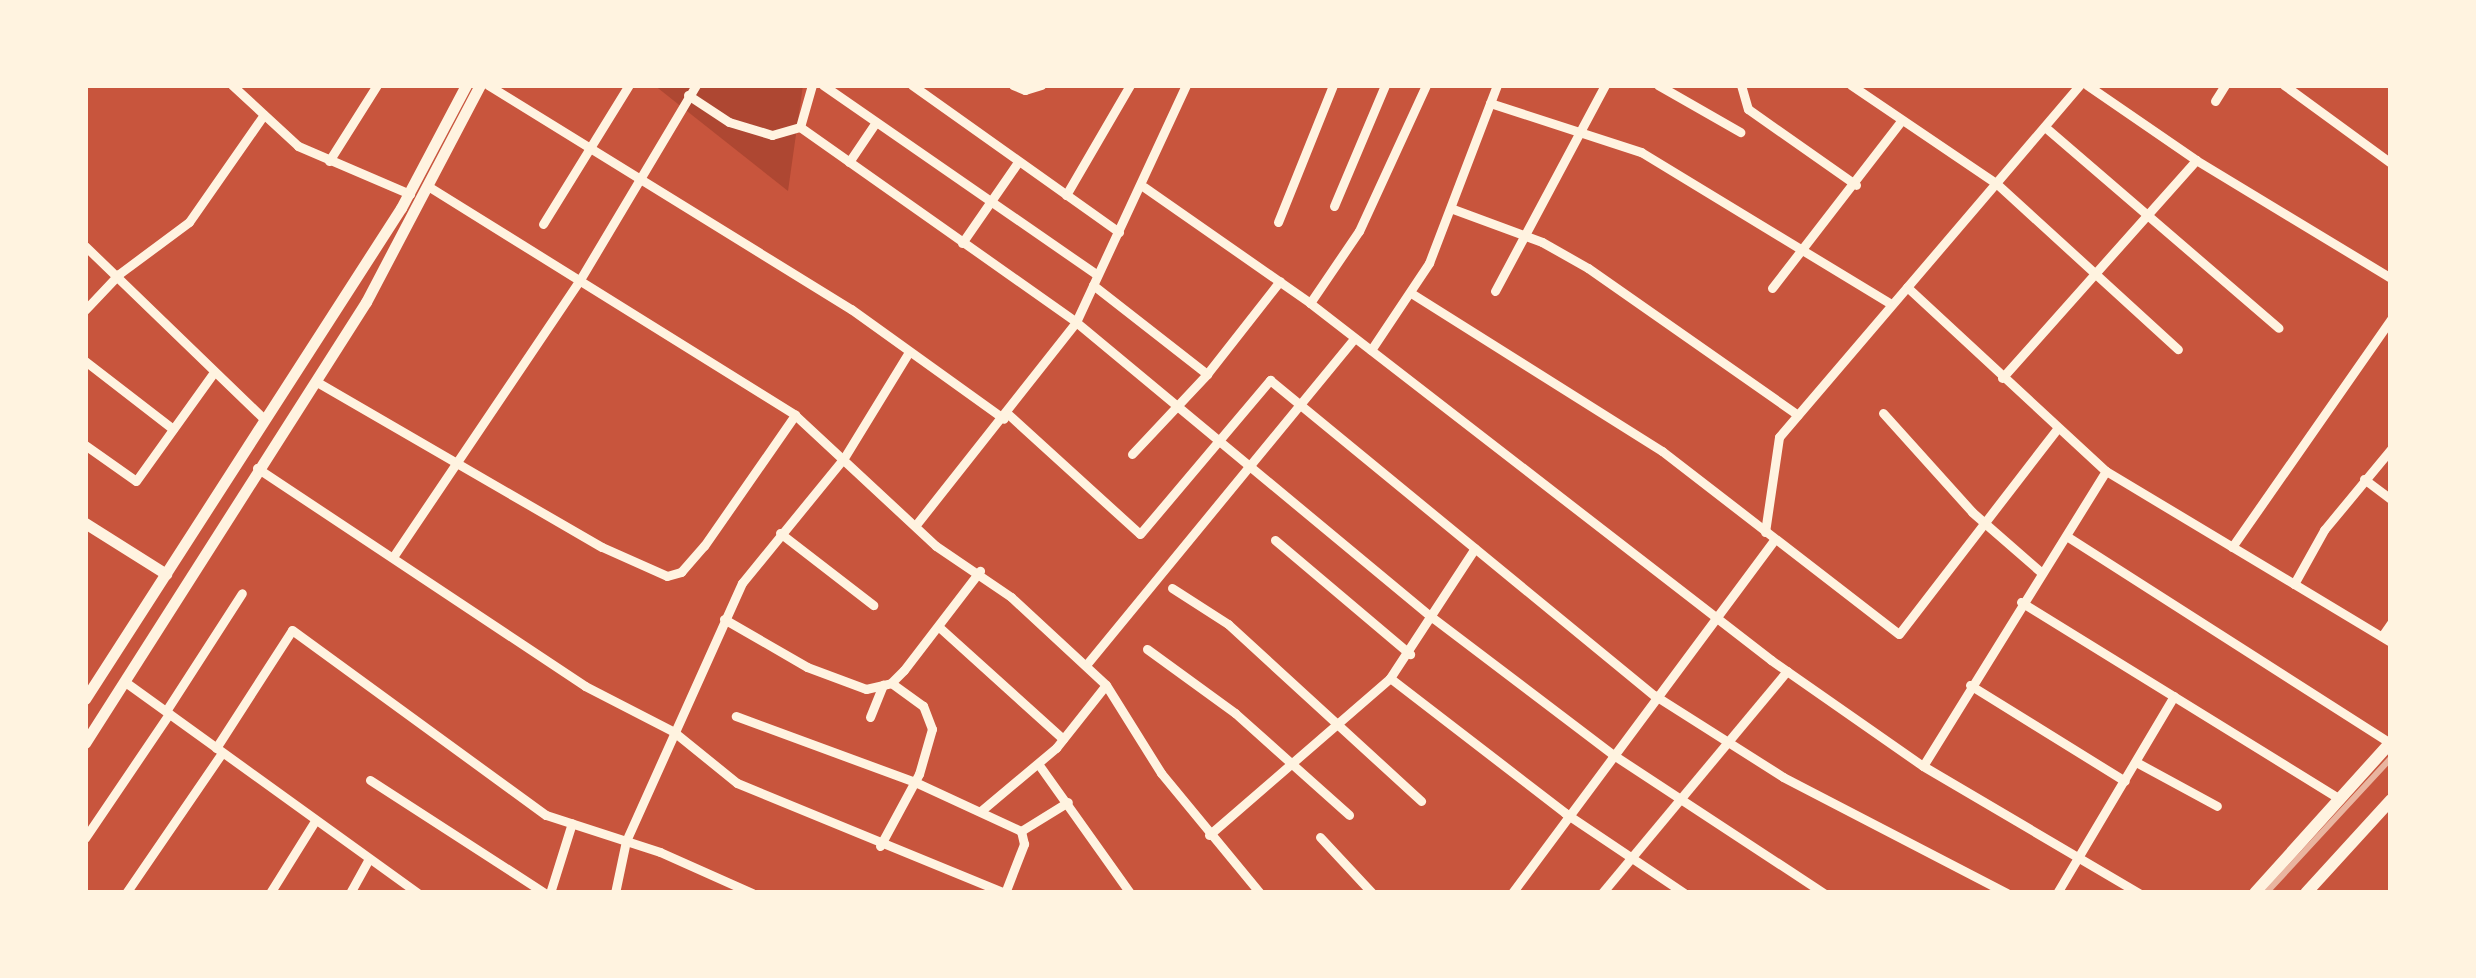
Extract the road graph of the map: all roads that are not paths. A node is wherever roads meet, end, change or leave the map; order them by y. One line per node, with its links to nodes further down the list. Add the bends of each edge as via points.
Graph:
1 (232, 85): 29 (street)
2 (247, 85): 29 (street)
3 (377, 85): 44 (street)
4 (466, 85): 52 (street)
5 (480, 85): 51 (street)
6 (488, 85): 41 (street)
7 (629, 85): 41 (street)
8 (696, 85): 28 (street)
9 (812, 85): 36 (street)
10 (823, 85): 35 (street)
11 (912, 85): 46 (street)
12 (1014, 85): 13 (street)
13 (1041, 85)
14 (1130, 85): 53 (street)
15 (1186, 85): 50 (street)
16 (1333, 85): 58 (street)
17 (1384, 85): 55 (street)
18 (1426, 85): 75 (street, via 1359,231)
19 (1497, 85): 32 (street)
20 (1605, 85): 38 (street)
21 (1658, 85): 39 (street)
22 (1740, 85): 49 (street, via 1748,110)
23 (1851, 85): 34 (street)
24 (2083, 85): 30 (street); 37 (street)
25 (2110, 85): 30 (street)
26 (2224, 85): 31 (street)
27 (2284, 85): 43 (street)
28 (688, 95): 36 (street, via 751,132 772,135); 47 (street)
29 (243, 96): 33 (street)
30 (2103, 98): 42 (street)
31 (2214, 101)
32 (1490, 103): 38 (street); 56 (street)
33 (262, 116): 44 (street, via 298,146); 65 (street, via 189,222)
34 (1902, 120): 48 (street); 49 (street)
35 (876, 122): 45 (street); 54 (street)
36 (800, 127): 45 (street)
37 (2045, 127): 48 (street); 57 (street)
38 (1580, 129): 61 (street); 64 (street, via 1641,152)
39 (1740, 132)
40 (2391, 146): 43 (street)
41 (592, 147): 47 (street); 59 (street)
42 (2196, 160): 57 (street); 67 (street)
43 (2386, 160)
44 (330, 161): 52 (street)
45 (849, 162): 62 (street)
46 (1018, 162): 53 (street); 54 (street)
47 (639, 176): 70 (street); 84 (street)
48 (1998, 184): 66 (street); 71 (street)
49 (1856, 185): 64 (street)
50 (1144, 187): 60 (street); 69 (street)
51 (431, 188): 70 (street, via 528,244); 89 (street)
52 (410, 194): 96 (street)
53 (1066, 195): 60 (street)
54 (991, 202): 62 (street); 68 (street)
55 (1334, 206)
56 (1454, 210): 61 (street); 74 (street)
57 (2153, 215): 66 (street); 80 (street)
58 (1278, 222)
59 (544, 224)
60 (1119, 232): 68 (street)
61 (1526, 236): 73 (street); 94 (street, via 1634,297)
62 (962, 243): 79 (street)
63 (85, 246): 65 (street)
64 (1806, 250): 72 (street); 76 (street)
65 (118, 274): 77 (street); 87 (street)
66 (2100, 275): 82 (street); 88 (street)
67 (2391, 278)
68 (1095, 280): 79 (street); 86 (street)
69 (1280, 282): 75 (street); 86 (street)
70 (578, 284): 93 (street, via 707,355); 104 (street)
71 (1907, 287): 76 (street); 88 (street)
72 (1772, 288)
73 (1495, 291)
74 (1411, 293): 83 (street); 114 (street, via 1662,451)
75 (1310, 302): 81 (street)
76 (1891, 304): 94 (street)
77 (85, 310)
78 (2391, 319): 118 (street)
79 (1076, 322): 91 (street); 95 (street)
80 (2279, 328)
81 (1355, 338): 83 (street); 90 (street)
82 (2178, 349)
83 (1371, 350): 130 (street)
84 (910, 352): 95 (street); 103 (street)
85 (85, 361): 97 (street)
86 (1207, 374): 91 (street)
87 (212, 375): 96 (street); 97 (street)
88 (2002, 378): 98 (street)
89 (317, 382): 104 (street); 105 (street)
90 (1300, 405): 99 (street, via 1270,380); 106 (street); 119 (street)
91 (1175, 409): 99 (street); 102 (street)
92 (1882, 413): 111 (street)
93 (795, 415): 103 (street); 104 (street, via 704,546 680,572 667,576)
94 (1798, 415): 114 (street, via 1775,451)
95 (1006, 417): 99 (street, via 1140,534); 112 (street)
96 (265, 420): 123 (street)
97 (173, 430): 100 (street, via 136,481)
98 (2056, 430): 107 (street); 111 (street)
99 (1217, 443): 106 (street)
100 (85, 445)
101 (2391, 448): 108 (street)
102 (1132, 454)
103 (844, 458): 112 (street); 113 (street)
104 (454, 464): 120 (street)
105 (257, 468): 120 (street); 125 (street)
106 (1249, 469): 131 (street); 138 (street)
107 (2106, 471): 115 (street); 118 (street)
108 (2364, 479): 109 (street); 124 (street)
109 (2391, 500)
110 (85, 523): 123 (street)
111 (1986, 524): 117 (street, via 1899,634); 122 (street)
112 (916, 526): 121 (street)
113 (780, 532): 129 (street); 132 (street)
114 (1765, 532): 117 (street)
115 (2068, 537): 122 (street); 154 (street)
116 (1275, 540): 137 (street)
117 (1774, 540): 130 (street)
118 (2232, 546): 124 (street)
119 (1475, 548): 131 (street); 145 (street)
120 (393, 556): 152 (street, via 585,686)
121 (980, 571): 134 (street); 138 (street)
122 (2042, 573): 128 (street)
123 (166, 574): 125 (street); 147 (street)
124 (2294, 584): 135 (street)
125 (184, 588): 141 (street)
126 (1172, 588): 151 (street, via 1228,624)
127 (242, 593): 148 (street)
128 (2021, 602): 144 (street); 146 (street)
129 (872, 605)
130 (1719, 617): 139 (street); 145 (street)
131 (1433, 618): 137 (street); 158 (street)
132 (724, 619): 142 (street, via 806,667 866,689); 152 (street)
133 (2391, 624): 135 (street)
134 (939, 628): 142 (street); 153 (street)
135 (2386, 639)
136 (1147, 649): 161 (street)
137 (1410, 654): 140 (street)
138 (1086, 665): 143 (street)
139 (1787, 671): 156 (street); 162 (street)
140 (1390, 678): 151 (street); 173 (street)
141 (128, 684): 148 (street); 155 (street)
142 (887, 684): 150 (street); 165 (street, via 930,715 928,752)
143 (1106, 685): 153 (street); 178 (street)
144 (1970, 685): 162 (street); 164 (street)
145 (1654, 695): 156 (street); 158 (street)
146 (2174, 696): 159 (street); 166 (street)
147 (85, 699)
148 (168, 712): 157 (street); 180 (street)
149 (736, 716): 165 (street)
150 (870, 717)
151 (1338, 726): 161 (street); 169 (street)
152 (674, 732): 181 (street); 182 (street, via 737,783)
153 (1063, 739): 160 (street)
154 (2390, 742): 166 (main road)
155 (85, 743)
156 (1728, 745): 167 (street); 200 (street)
157 (219, 751): 175 (street); 176 (street, via 292,630 546,815); 186 (street)
158 (1612, 754): 167 (street); 173 (street)
159 (2136, 762): 164 (street); 171 (street)
160 (1039, 765): 170 (street); 172 (street)
161 (1294, 765): 174 (street); 178 (street)
162 (1923, 766): 184 (street)
163 (370, 780): 190 (street)
164 (2125, 780): 184 (street)
165 (915, 782): 172 (street); 182 (street)
166 (2340, 799): 203 (main road)
167 (1681, 800): 183 (street); 199 (street)
168 (2391, 800): 204 (main road)
169 (1420, 801)
170 (1068, 802): 177 (street); 193 (street)
171 (2217, 806)
172 (982, 810): 177 (street)
173 (1566, 813): 183 (street); 196 (street)
174 (1350, 814)
175 (315, 821): 185 (street); 187 (street)
176 (572, 823): 181 (street); 190 (street)
177 (1021, 831): 182 (street, via 1024,844 1004,893)
178 (1208, 834): 194 (street)
179 (1320, 837): 195 (street)
180 (85, 838)
181 (626, 841): 191 (street); 192 (street)
182 (880, 846)
183 (1629, 856): 197 (street); 198 (street)
184 (2080, 859): 201 (street); 202 (street)
185 (368, 860): 188 (street); 189 (street)
186 (126, 893)
187 (270, 893)
188 (350, 893)
189 (418, 893)
190 (547, 893)
191 (614, 893)
192 (752, 893)
193 (1130, 893)
194 (1260, 893)
195 (1372, 893)
196 (1512, 893)
197 (1602, 893)
198 (1684, 893)
199 (1824, 893)
200 (2008, 893)
201 (2057, 893)
202 (2139, 893)
203 (2255, 893)
204 (2306, 893)

